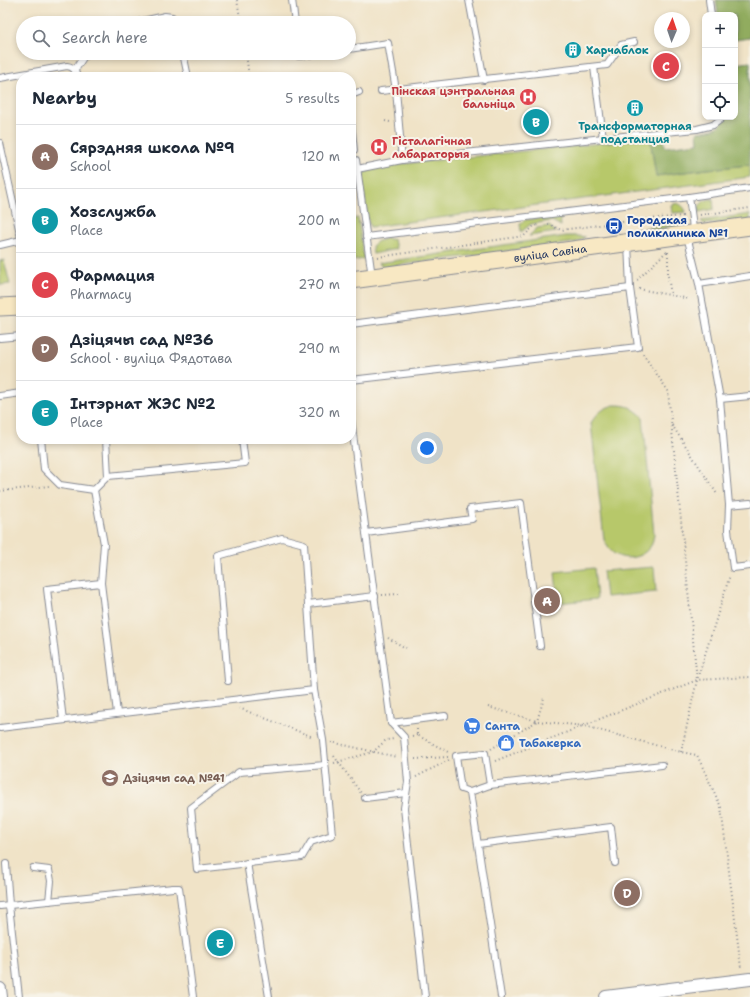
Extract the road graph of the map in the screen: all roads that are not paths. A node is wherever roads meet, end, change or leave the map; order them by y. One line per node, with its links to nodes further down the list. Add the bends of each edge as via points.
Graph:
1 (292, 0): 5 (lane)
2 (469, 0): 17 (lane)
3 (709, 0): 4 (lane)
4 (711, 12)
5 (294, 16)
6 (634, 42): 10 (lane, via 621,45 607,65)
7 (356, 48): 18 (lane, via 388,43)
8 (83, 60): 13 (lane)
9 (184, 60): 14 (lane)
10 (594, 67): 17 (lane); 23 (lane)
11 (34, 72): 12 (lane, via 67,66 72,66)
12 (75, 72)
13 (77, 72)
14 (187, 72)
15 (16, 75): 16 (lane)
16 (0, 78)
17 (484, 80): 18 (lane)
18 (396, 90): 19 (lane); 26 (lane)
19 (381, 91)
20 (360, 92): 21 (lane)
21 (356, 93)
22 (720, 120): 23 (lane, via 713,125 697,129)
23 (603, 138): 26 (lane)
24 (0, 143): 30 (lane)
25 (356, 160): 27 (lane)
26 (402, 160): 27 (lane)
27 (357, 168): 33 (lane)
28 (750, 188): 29 (lane)
29 (689, 197): 32 (lane, via 692,219); 33 (lane)
30 (16, 216)
31 (750, 226): 32 (street, вуліца Савіча)
32 (690, 234): 35 (street, вуліца Савіча); 40 (lane)
33 (366, 237): 38 (lane)
34 (16, 240): 36 (lane)
35 (628, 243): 38 (street, вуліца Савіча); 41 (lane)
36 (0, 245)
37 (750, 276): 40 (lane)
38 (372, 277): 39 (street, вуліца Савіча)
39 (356, 279)
40 (699, 284): 51 (lane)
41 (630, 288): 44 (lane); 47 (lane, via 638,347)
42 (16, 306): 43 (street)
43 (0, 307)
44 (356, 323)
45 (16, 336): 46 (lane)
46 (0, 338)
47 (356, 379)
48 (16, 394): 49 (lane)
49 (0, 396)
50 (750, 396): 51 (lane)
51 (720, 399): 59 (lane)
52 (42, 444): 57 (lane, via 44,469 60,485)
53 (106, 444): 56 (lane)
54 (243, 444): 56 (lane, via 245,463)
55 (354, 444): 60 (lane)
56 (108, 476): 57 (lane)
57 (94, 490): 62 (lane, via 104,544)
58 (750, 503): 59 (lane)
59 (729, 505): 61 (lane, via 728,530 733,568)
60 (366, 533): 63 (lane); 65 (lane, via 472,519 470,509 521,502)
61 (750, 566)
62 (101, 583): 68 (lane); 70 (lane, via 47,589)
63 (375, 596): 64 (lane); 71 (lane)
64 (308, 604): 66 (lane, via 304,544 282,538 218,556); 67 (lane)
65 (540, 646)
66 (228, 682)
67 (314, 690): 68 (lane); 73 (lane)
68 (118, 713): 70 (lane)
69 (445, 716): 71 (lane)
70 (63, 720): 72 (lane)
71 (391, 723): 77 (lane, via 404,738 408,782)
72 (0, 728)
73 (325, 765): 80 (lane, via 332,835 311,842 302,857); 80 (lane, via 239,772 191,808 197,869)
74 (662, 765): 75 (lane)
75 (490, 785): 76 (lane); 76 (lane, via 485,753 456,756 461,789)
76 (470, 792): 79 (lane)
77 (406, 794): 78 (lane); 93 (lane, via 404,808)
78 (364, 798)
79 (478, 844): 81 (lane, via 611,827); 94 (lane)
80 (247, 863): 92 (lane)
81 (615, 863)
82 (6, 864): 85 (lane)
83 (33, 868): 84 (lane, via 49,870)
84 (49, 901): 85 (lane); 91 (lane, via 178,888)
85 (9, 905): 86 (lane); 90 (lane)
86 (0, 906)
87 (746, 979): 95 (street)
88 (0, 989): 89 (street)
89 (1, 997)
90 (19, 997)
91 (193, 997)
92 (269, 997)
93 (425, 997)
94 (501, 997)
95 (606, 997)

